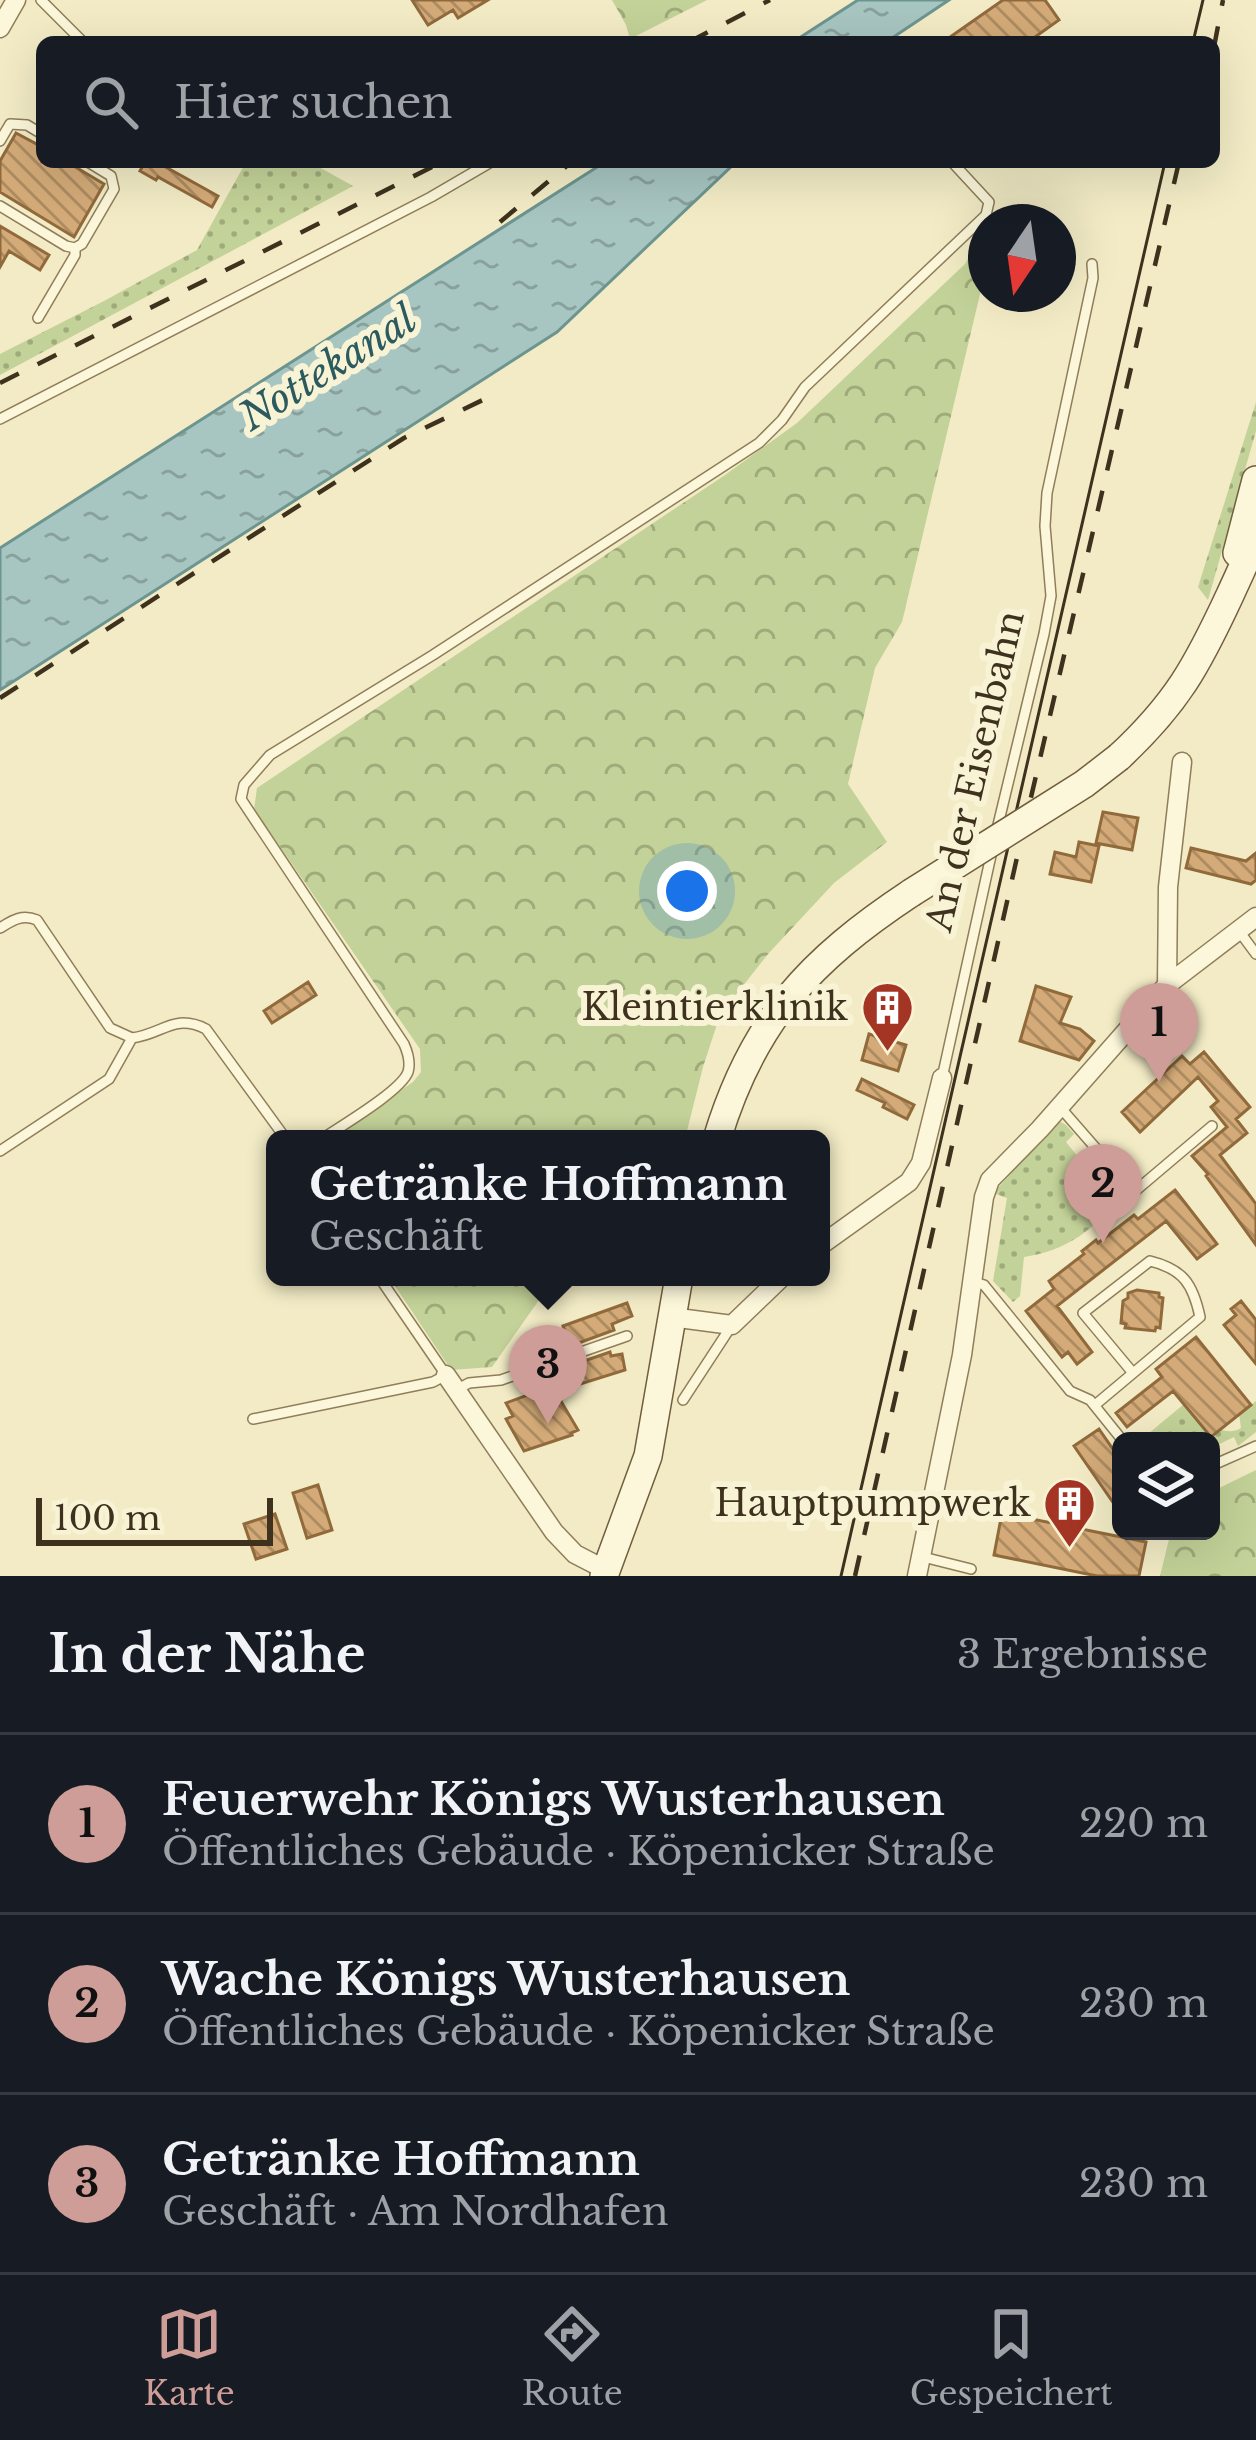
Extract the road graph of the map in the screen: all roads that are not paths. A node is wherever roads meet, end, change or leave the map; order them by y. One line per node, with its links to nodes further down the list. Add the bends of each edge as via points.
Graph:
1 (16, 0): 3 (street)
2 (41, 0): 4 (lane)
3 (0, 28)
4 (77, 36)
5 (36, 130): 6 (lane, via 10,124)
6 (0, 141)
7 (98, 168): 11 (lane, via 113,189)
8 (481, 168): 14 (lane)
9 (958, 168): 29 (lane, via 989,202 986,215 805,387 760,443 270,755 244,784 241,799 409,1056 401,1083)
10 (0, 206): 11 (lane)
11 (75, 248): 13 (lane)
12 (1091, 264): 25 (lane, An der Eisenbahn, via 1047,493 1048,615)
13 (38, 318)
14 (0, 419)
15 (1256, 480): 17 (main road)
16 (1256, 534): 17 (main road)
17 (1228, 598): 30 (main road, bridge, via 1177,695 1119,757 829,953 762,1033)
18 (1182, 762): 23 (street, via 1169,864)
19 (1256, 917): 21 (street)
20 (0, 928): 24 (lane, via 37,920 110,1028)
21 (1239, 931): 22 (lane); 23 (street)
22 (1256, 954)
23 (1167, 985): 26 (street)
24 (131, 1038): 28 (lane, via 178,1021 206,1029); 31 (lane, via 109,1079)
25 (942, 1078): 32 (street, An der Eisenbahn, via 909,1182)
26 (1059, 1106): 27 (lane, via 1134,1192); 33 (street, via 990,1180)
27 (1212, 1126)
28 (279, 1130)
29 (335, 1130)
30 (720, 1130)
31 (0, 1151)
32 (830, 1239)
33 (974, 1282): 43 (lane, via 1070,1391); 48 (street)
34 (385, 1286): 41 (lane)
35 (677, 1286): 37 (main road)
36 (773, 1286): 38 (street)
37 (671, 1318): 38 (street); 50 (main road, via 648,1456)
38 (732, 1325): 42 (lane)
39 (627, 1336): 41 (lane, via 501,1380)
40 (1133, 1373): 40 (lane, via 1200,1317 1195,1294 1173,1266 1150,1261 1083,1313); 43 (lane)
41 (451, 1383): 44 (lane); 50 (street, via 554,1532)
42 (683, 1400)
43 (1095, 1406): 45 (lane)
44 (253, 1419)
45 (1117, 1432)
46 (1256, 1446): 47 (lane)
47 (1220, 1462)
48 (920, 1567): 49 (lane)
49 (971, 1569)
50 (605, 1573)

